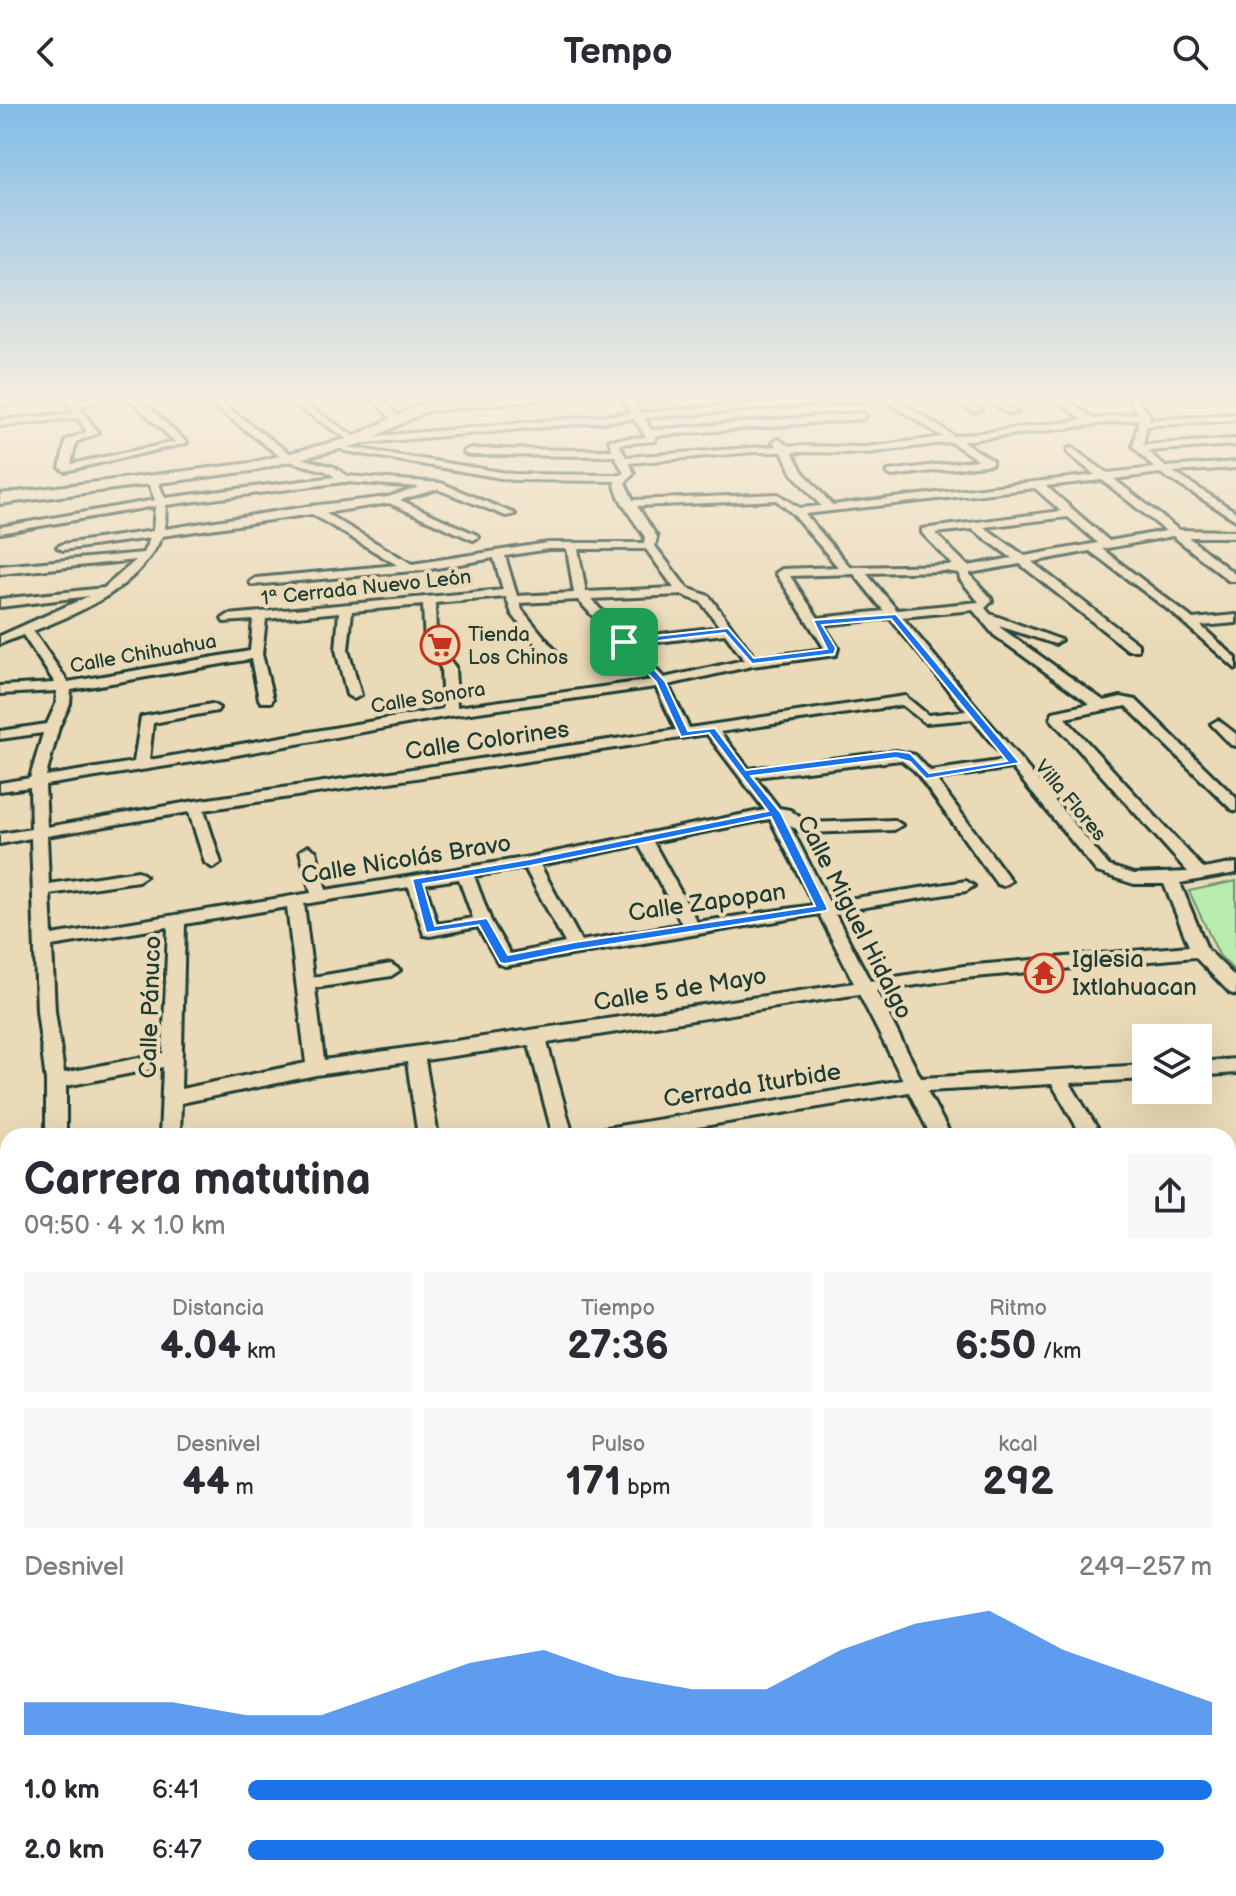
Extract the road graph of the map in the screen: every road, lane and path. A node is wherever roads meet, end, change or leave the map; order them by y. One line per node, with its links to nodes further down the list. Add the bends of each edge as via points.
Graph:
1 (152, 480): 13 (street); 15 (street)
2 (339, 480): 15 (street)
3 (354, 480): 9 (street)
4 (624, 480): 16 (street, via 620,488)
5 (804, 480): 17 (street)
6 (1088, 480): 10 (street)
7 (1105, 480): 27 (street)
8 (1178, 480): 12 (street)
9 (437, 485): 14 (street); 21 (street)
10 (1038, 485): 17 (street); 20 (street)
11 (1223, 497): 12 (street)
12 (1209, 498): 22 (street)
13 (0, 499)
14 (390, 500): 18 (street); 30 (street)
15 (161, 502): 25 (street); 26 (street)
16 (628, 503): 19 (street, via 778,497); 33 (street, via 651,537)
17 (829, 508): 19 (street)
18 (311, 509): 23 (street); 39 (street)
19 (797, 512): 41 (street, Villa Flores)
20 (1070, 513): 24 (street); 31 (street)
21 (510, 514)
22 (1236, 517)
23 (224, 522): 26 (street); 29 (street)
24 (973, 524): 38 (street); 42 (street, via 926,534)
25 (0, 530)
26 (159, 532): 34 (street); 37 (street)
27 (1173, 533): 28 (street); 31 (street); 43 (street)
28 (1236, 534)
29 (218, 535)
30 (473, 537)
31 (1106, 544): 35 (street)
32 (572, 546): 33 (street); 36 (street); 47 (street)
33 (649, 546): 46 (street)
34 (63, 547)
35 (1092, 547): 38 (street); 58 (street)
36 (498, 553): 39 (street); 48 (street)
37 (146, 556): 40 (street); 45 (street)
38 (1024, 561): 42 (street); 64 (street)
39 (409, 567): 44 (street)
40 (0, 570)
41 (851, 570): 42 (street); 53 (street, Villa Flores); 57 (street, via 782,573)
42 (965, 570): 52 (street, via 964,576 986,601)
43 (1233, 578)
44 (256, 582)
45 (109, 591): 50 (street); 59 (street)
46 (683, 591): 47 (street, 1ª Cerrada Nuevo León); 60 (street, via 705,599)
47 (580, 595): 48 (street, 1ª Cerrada Nuevo León); 63 (street)
48 (510, 596): 49 (street, 1ª Cerrada Nuevo León); 66 (street)
49 (429, 600): 51 (street, 1ª Cerrada Nuevo León); 76 (street, via 427,630 434,653 448,667)
50 (0, 603)
51 (346, 608): 54 (street, 1ª Cerrada Nuevo León); 72 (street, via 342,650)
52 (981, 612): 53 (street); 62 (street); 74 (street, via 998,632)
53 (893, 616): 57 (street); 77 (street, Villa Flores)
54 (260, 617): 55 (street, 1ª Cerrada Nuevo León); 65 (street)
55 (228, 619)
56 (1236, 619): 58 (street)
57 (816, 622): 67 (street, Calle Sonora, via 832,648 825,654)
58 (1191, 623): 68 (street)
59 (26, 630): 61 (street); 70 (street)
60 (728, 630): 63 (street); 67 (street)
61 (0, 640)
62 (1055, 640)
63 (624, 642): 69 (street)
64 (1133, 647)
65 (256, 654): 70 (street, Calle Chihuahua); 73 (street)
66 (556, 660)
67 (752, 662): 69 (street, Calle Sonora)
68 (1236, 665)
69 (660, 681): 76 (street, Calle Sonora); 82 (street)
70 (64, 687): 71 (street, Calle Chihuahua); 79 (street)
71 (0, 690)
72 (354, 695)
73 (266, 699)
74 (1101, 705): 91 (street, via 1121,701 1138,708); 102 (street, via 1064,712 1058,719)
75 (212, 708): 85 (street, via 146,720)
76 (450, 712): 85 (street, Calle Sonora)
77 (973, 715): 80 (street, Calle Colorines, via 925,719 905,700); 84 (street, Villa Flores)
78 (1218, 724): 83 (street)
79 (52, 727): 81 (street); 88 (street)
80 (711, 730): 82 (street, Calle Colorines); 86 (street, Calle Miguel Hidalgo)
81 (0, 735)
82 (685, 735): 90 (street, Calle Colorines)
83 (1236, 742)
84 (1015, 763): 87 (street); 104 (street, Villa Flores, via 1103,869)
85 (141, 766): 88 (street, Calle Sonora)
86 (743, 774): 87 (street, via 906,755); 92 (street, Calle Miguel Hidalgo)
87 (926, 776): 106 (street)
88 (37, 781): 89 (street, Calle Sonora); 94 (street)
89 (0, 787)
90 (195, 806): 94 (street, Calle Colorines); 99 (street)
91 (1236, 806)
92 (775, 813): 93 (street, via 785,813 805,828); 96 (street, Calle Nicolás Bravo); 111 (street, Calle Miguel Hidalgo)
93 (894, 825)
94 (39, 832): 95 (street, Calle Colorines); 108 (street)
95 (0, 839)
96 (644, 840): 98 (street, Calle Nicolás Bravo); 114 (street)
97 (308, 851): 109 (street)
98 (530, 862): 101 (street, Calle Nicolás Bravo); 116 (street)
99 (213, 863)
100 (1236, 868): 102 (street)
101 (465, 873): 105 (street, Calle Nicolás Bravo); 113 (street)
102 (1199, 874): 104 (street)
103 (138, 876): 108 (street)
104 (1170, 879): 117 (street)
105 (416, 881): 109 (street, Calle Nicolás Bravo); 113 (street, via 430,931)
106 (1003, 881)
107 (966, 886): 111 (street, Calle Zapopan)
108 (40, 890): 115 (street)
109 (320, 897): 110 (street, Calle Nicolás Bravo)
110 (295, 902): 112 (street, Calle Nicolás Bravo); 119 (street)
111 (822, 909): 114 (street, Calle Zapopan); 120 (street, Calle Miguel Hidalgo)
112 (177, 918): 115 (street, Calle Nicolás Bravo); 124 (street, Calle Pánuco)
113 (483, 921): 116 (street, Calle Zapopan, via 505,960)
114 (692, 928): 116 (street, Calle Zapopan)
115 (43, 942): 130 (street)
116 (575, 946)
117 (1199, 951): 120 (street, Calle 5 de Mayo); 121 (street)
118 (391, 970): 119 (street)
119 (305, 984): 126 (street)
120 (863, 986): 122 (street, Calle 5 de Mayo); 131 (street, Calle Miguel Hidalgo)
121 (1236, 989)
122 (536, 1038): 123 (street, Calle 5 de Mayo); 136 (street)
123 (415, 1056): 126 (street, Calle 5 de Mayo); 135 (street)
124 (173, 1058): 130 (street); 132 (street, Calle Pánuco)
125 (1236, 1066): 127 (street)
126 (316, 1068): 132 (street, Calle 5 de Mayo)
127 (1212, 1068)
128 (1132, 1073): 129 (street, Cerrada Iturbide)
129 (1058, 1078): 131 (street, Cerrada Iturbide); 139 (street)
130 (56, 1081): 133 (street)
131 (912, 1085): 137 (street, Cerrada Iturbide); 138 (street, Calle Miguel Hidalgo)
132 (171, 1098): 134 (street, Calle Pánuco)
133 (56, 1128)
134 (170, 1128)
135 (427, 1128)
136 (561, 1128)
137 (649, 1128)
138 (936, 1128)
139 (1087, 1128)

